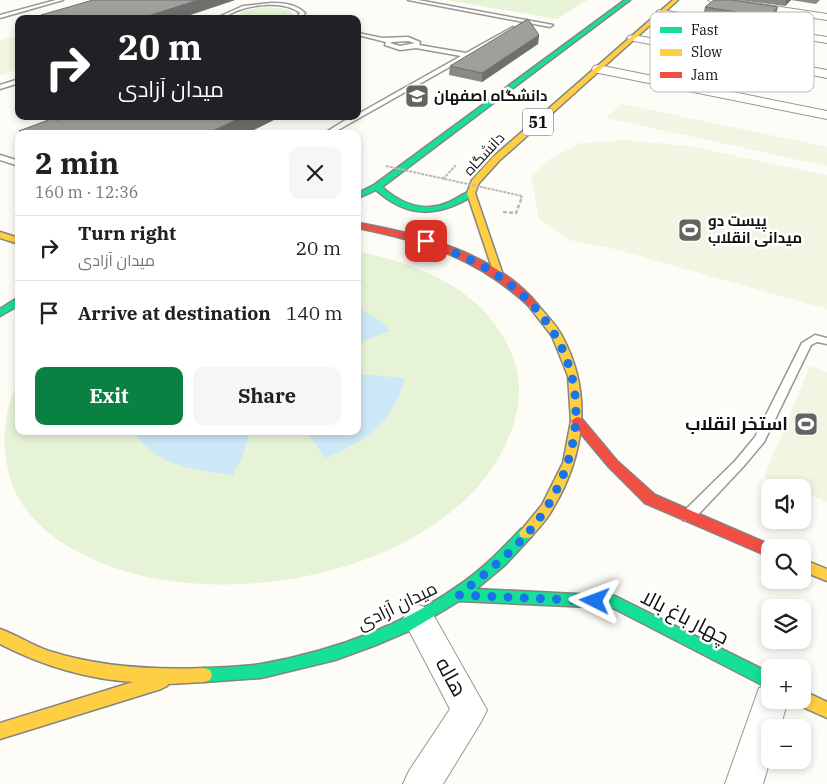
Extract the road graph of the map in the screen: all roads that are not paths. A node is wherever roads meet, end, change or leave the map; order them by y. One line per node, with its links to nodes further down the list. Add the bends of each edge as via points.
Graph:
1 (62, 0): 13 (lane)
2 (271, 0): 7 (lane)
3 (410, 0): 15 (lane)
4 (628, 0): 39 (main road, دانشگاه / 51)
5 (676, 0): 8 (main road, دانشگاه / 51)
6 (713, 0): 9 (street)
7 (260, 5): 10 (lane, via 240,8); 11 (lane, via 294,8)
8 (662, 12)
9 (793, 12)
10 (231, 15)
11 (302, 15)
12 (814, 15): 14 (street)
13 (0, 17)
14 (827, 17)
15 (528, 21): 17 (lane); 25 (lane)
16 (650, 23): 19 (main road, دانشگاه / 51)
17 (550, 25)
18 (361, 35): 21 (lane)
19 (633, 38): 23 (street); 26 (main road, دانشگاه / 51)
20 (814, 38): 22 (street)
21 (390, 40): 24 (lane, via 410,39 418,43); 24 (lane, via 387,44 396,48)
22 (827, 40)
23 (650, 41)
24 (416, 46): 25 (lane)
25 (466, 55): 33 (lane)
26 (598, 69): 29 (street); 40 (main road, دانشگاه / 51, via 496,159 475,182)
27 (814, 72): 28 (street)
28 (827, 74)
29 (650, 79)
30 (15, 82): 31 (lane)
31 (0, 88)
32 (712, 92): 34 (street)
33 (361, 114)
34 (827, 115)
35 (350, 120): 36 (lane)
36 (333, 130)
37 (0, 157): 38 (lane)
38 (15, 163)
39 (377, 187): 40 (main road, via 395,204 420,210 447,207); 41 (main road, دانشگاه / 51)
40 (471, 193): 45 (main road, دانشگاه)
41 (361, 195)
42 (361, 226): 45 (main road, میدان آزادی, via 426,241 464,256)
43 (0, 235): 44 (main road)
44 (15, 240)
45 (498, 275): 49 (main road, میدان آزادی, via 531,303 557,336 573,376)
46 (15, 303): 47 (main road)
47 (0, 314)
48 (827, 340): 50 (lane, via 815,338 807,343 760,439)
49 (577, 421): 50 (main road, via 650,499); 54 (main road, میدان آزادی, via 569,463 547,508 510,552)
50 (688, 516): 51 (main road)
51 (761, 547)
52 (811, 569): 53 (main road)
53 (827, 575)
54 (459, 595): 55 (main road, میدان آزادی); 57 (main road, چهار باغ بالا, via 615,602)
55 (419, 619): 58 (main road, میدان آزادی, via 344,651 279,667); 63 (street, هاله, via 469,710)
56 (0, 636): 58 (main road, میدان آزادی, via 20,648 92,670)
57 (761, 676)
58 (174, 678): 62 (main road)
59 (811, 702): 61 (main road)
60 (768, 709): 64 (street)
61 (827, 710)
62 (0, 730)
63 (422, 784)
64 (744, 784)

